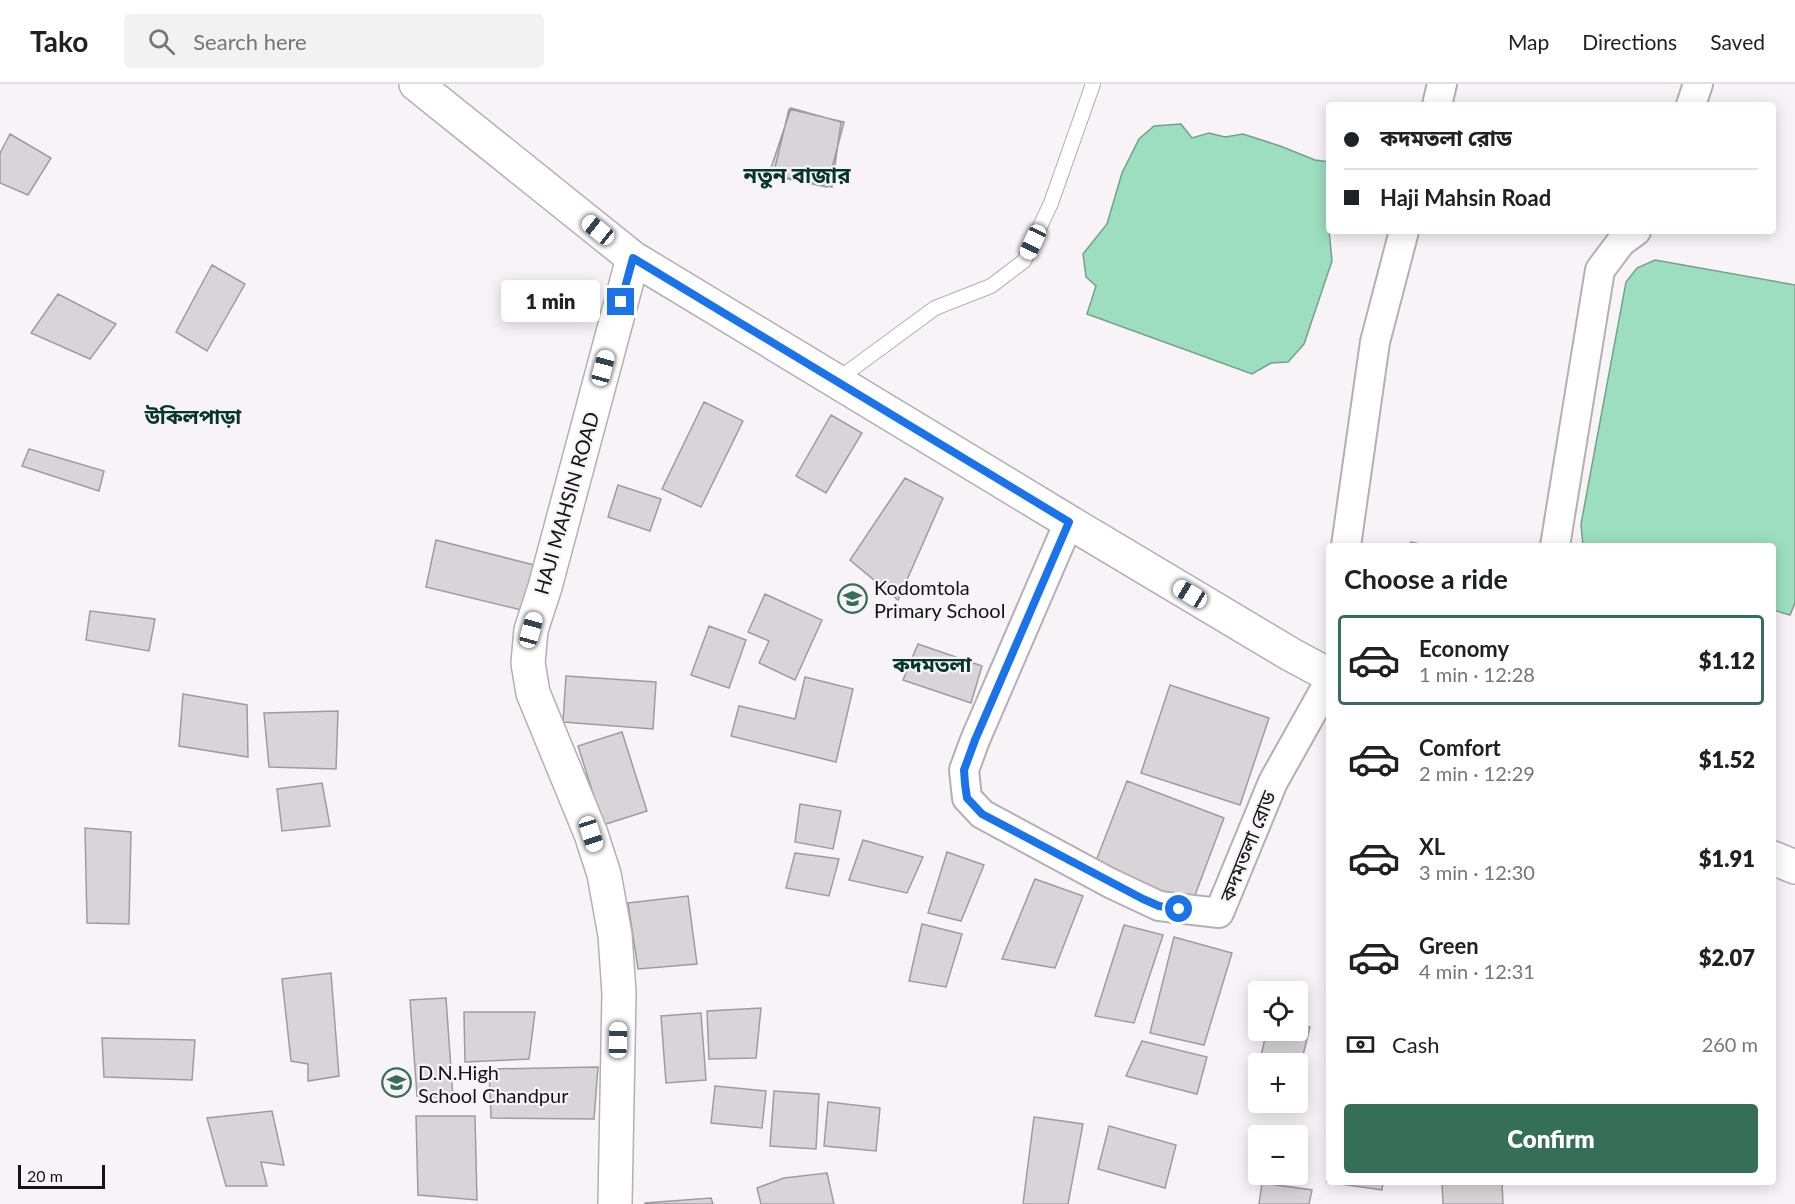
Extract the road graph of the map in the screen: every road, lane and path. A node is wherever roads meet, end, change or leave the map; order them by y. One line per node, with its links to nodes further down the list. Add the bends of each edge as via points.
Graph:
1 (416, 84): 9 (main road)
2 (1093, 84): 10 (lane, via 1051,203 1024,261 991,286 935,308)
3 (1442, 84): 5 (street)
4 (1698, 84): 6 (street)
5 (1438, 102)
6 (1692, 102)
7 (1403, 234): 12 (street, via 1375,342)
8 (1632, 234): 13 (street, via 1600,270)
9 (633, 258): 10 (main road); 16 (main road, HAJI MAHSIN ROAD, via 531,630 528,663 533,693 591,834 615,934 619,993)
10 (835, 381): 11 (main road)
11 (1069, 522): 14 (main road); 15 (street, কদমতলা রোড, via 964,770 967,798 982,814 1159,906 1219,913 1273,782)
12 (1346, 543)
13 (1555, 543)
14 (1326, 673)
15 (1326, 687)
16 (615, 1204)

